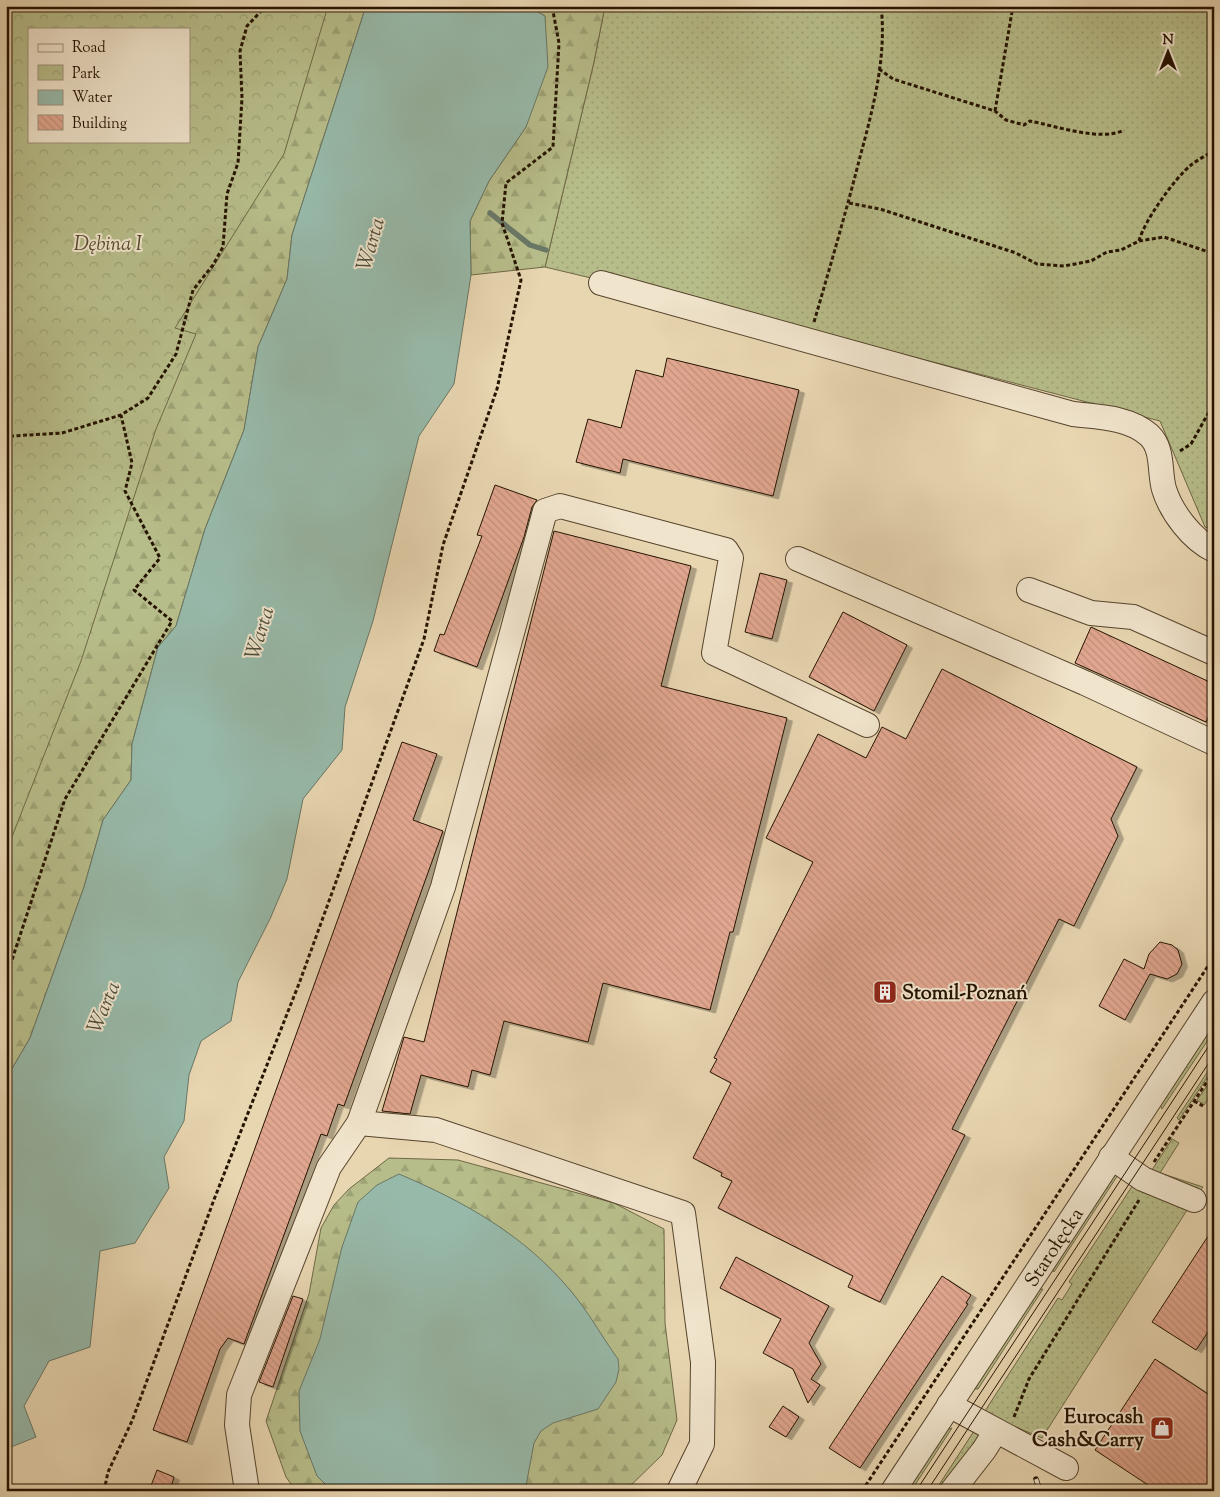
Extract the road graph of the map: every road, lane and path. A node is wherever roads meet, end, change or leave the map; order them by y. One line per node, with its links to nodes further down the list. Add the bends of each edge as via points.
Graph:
1 (266, 6): 15 (path, via 247,26 240,51 242,98 238,162 227,194 222,247 213,265 193,290 176,354 148,398)
2 (552, 6): 37 (path, via 560,43 553,147 506,182 502,223 521,280 497,389 443,545 424,639 300,981 132,1420 108,1472)
3 (881, 6): 5 (path)
4 (1013, 6): 6 (path)
5 (879, 69): 6 (path, via 893,79); 9 (path)
6 (995, 112): 7 (path, via 1006,120 1024,125 1030,121 1102,135 1114,135)
7 (1124, 130)
8 (1214, 150): 10 (path, via 1177,179 1142,228)
9 (849, 203): 10 (path, via 880,209 1007,250 1037,264 1064,266 1091,261); 13 (path)
10 (1139, 241): 11 (path, via 1164,237 1212,253)
11 (1214, 258)
12 (601, 283): 13 (street)
13 (810, 339): 17 (street, via 1072,414 1113,419 1134,426 1150,436)
14 (1214, 403): 17 (path, via 1191,444)
15 (121, 415): 16 (path, via 62,433 12,436); 25 (path, via 132,463 125,491 160,558 134,590 172,621 65,799)
16 (6, 430)
17 (1162, 462): 18 (street, via 1164,489 1182,524)
18 (1214, 550)
19 (798, 559): 23 (street)
20 (1029, 590): 21 (street, via 1091,613 1133,617)
21 (1214, 653)
22 (867, 725): 30 (street, via 714,653 731,558 726,550 560,506 545,512 444,887)
23 (1214, 742)
24 (1214, 957): 40 (path)
25 (6, 978)
26 (1214, 1002): 31 (street, Starołęcka)
27 (1214, 1071): 28 (path)
28 (1194, 1101): 29 (path); 32 (path)
29 (1203, 1106)
30 (359, 1123): 38 (street, via 329,1166 238,1395 236,1425); 39 (street, via 436,1130 683,1213 703,1362 702,1444)
31 (1111, 1157): 32 (street); 34 (street, Starołęcka)
32 (1143, 1179): 33 (street); 35 (path, via 1138,1204 1029,1379)
33 (1194, 1200)
34 (949, 1405): 35 (street); 41 (street, Starołęcka)
35 (1001, 1433): 36 (street); 42 (street)
36 (1066, 1468)
37 (104, 1491)
38 (248, 1491)
39 (679, 1491)
40 (862, 1491)
41 (893, 1491)
42 (952, 1491)

